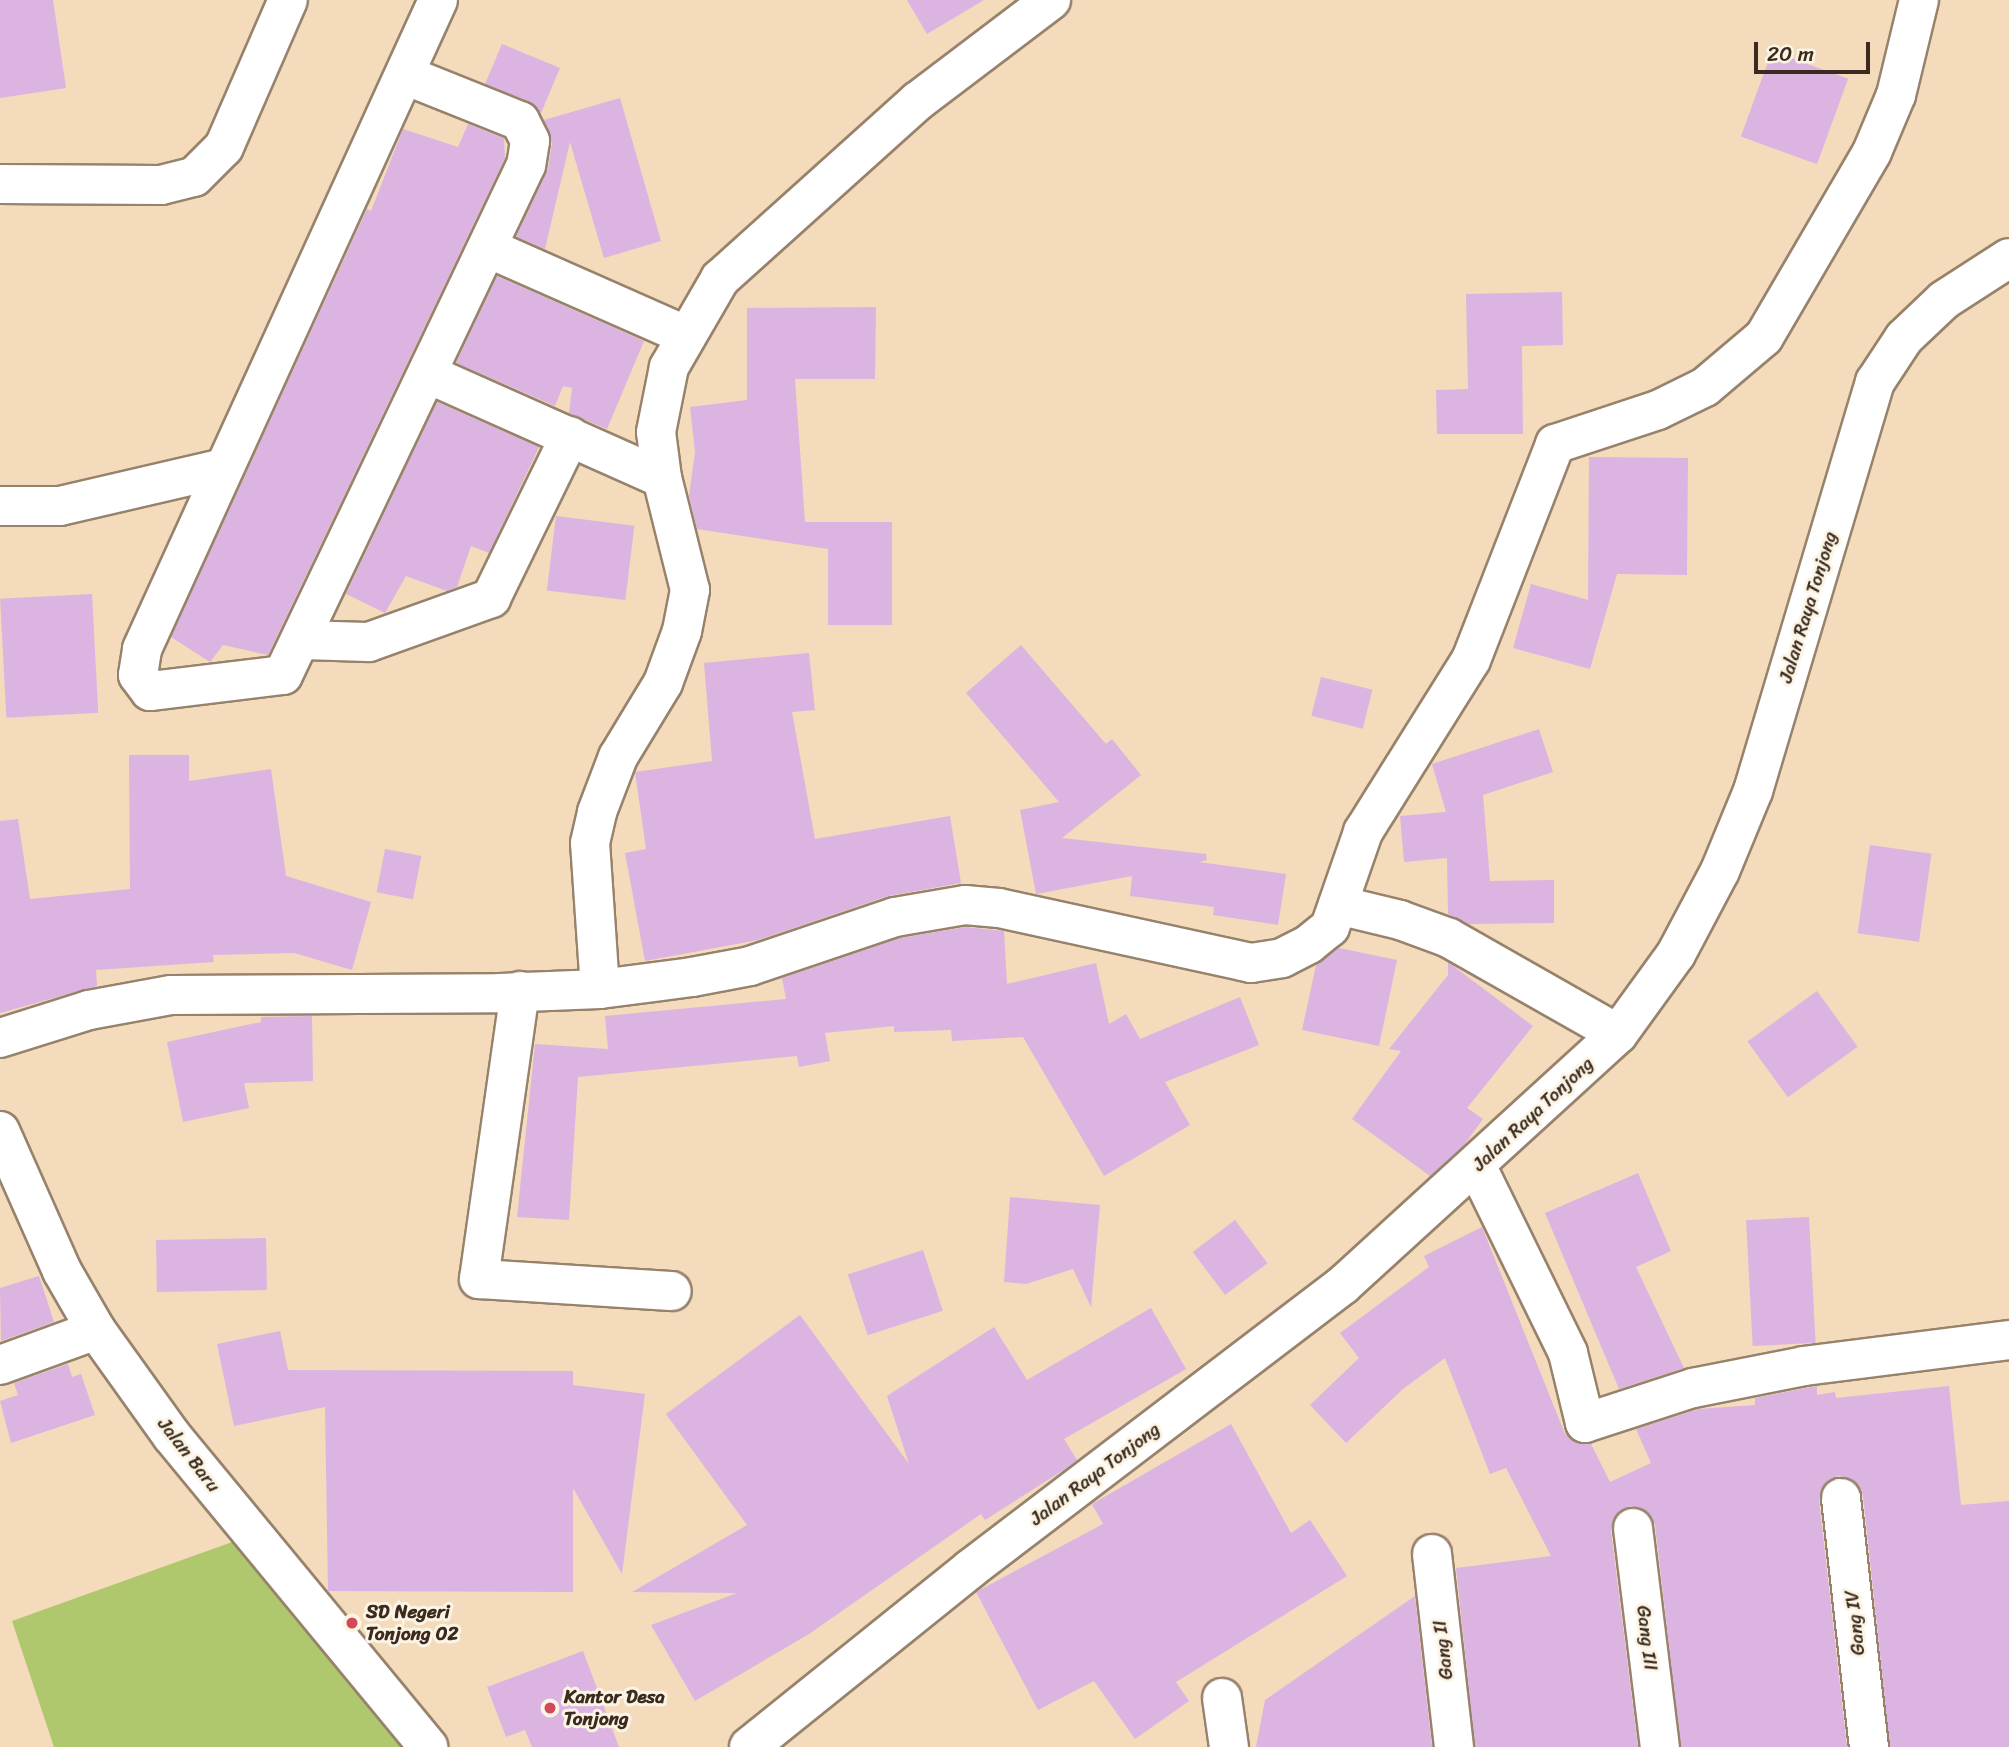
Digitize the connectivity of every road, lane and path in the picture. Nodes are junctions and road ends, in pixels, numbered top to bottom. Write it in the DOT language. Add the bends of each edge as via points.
graph roads {
  1 [pos="288,0"];
  2 [pos="438,0"];
  3 [pos="1051,0"];
  4 [pos="1919,0"];
  5 [pos="405,75"];
  6 [pos="0,184"];
  7 [pos="488,248"];
  8 [pos="2009,258"];
  9 [pos="685,335"];
  10 [pos="428,374"];
  11 [pos="570,436"];
  12 [pos="223,468"];
  13 [pos="662,478"];
  14 [pos="0,506"];
  15 [pos="303,640"];
  16 [pos="1339,905"];
  17 [pos="600,989"];
  18 [pos="520,991"];
  19 [pos="1618,1034"];
  20 [pos="0,1038"];
  21 [pos="0,1131"];
  22 [pos="1478,1167"];
  23 [pos="672,1291"];
  24 [pos="96,1330"];
  25 [pos="2009,1340"];
  26 [pos="0,1365"];
  27 [pos="1841,1498"];
  28 [pos="1633,1528"];
  29 [pos="1432,1554"];
  30 [pos="1222,1698"];
  31 [pos="428,1747"];
  32 [pos="749,1747"];
  33 [pos="1229,1747"];
  34 [pos="1454,1747"];
  35 [pos="1660,1747"];
  36 [pos="1869,1747"];
  1 -- 6 [label="street" via="224,147 194,177 161,185"];
  2 -- 5 [label="street"];
  3 -- 9 [label="street" via="918,101 720,279"];
  4 -- 16 [label="street" via="1896,95 1872,152 1764,337 1705,387 1658,410 1555,444 1471,660 1363,832"];
  5 -- 7 [label="street" via="520,121 530,141 526,165"];
  5 -- 12 [label="street"];
  7 -- 9 [label="street"];
  7 -- 10 [label="street"];
  8 -- 19 [label="street, Jalan Raya Tonjong" via="1944,300 1904,338 1875,382 1753,791 1720,871 1676,954"];
  9 -- 13 [label="street" via="661,394 656,432"];
  10 -- 11 [label="street"];
  10 -- 15 [label="street"];
  11 -- 13 [label="street"];
  11 -- 15 [label="street" via="491,598 369,642"];
  12 -- 14 [label="street" via="60,506"];
  12 -- 15 [label="street" via="142,649 138,675 150,691 257,681 283,675"];
  13 -- 17 [label="street" via="690,590 663,683 618,757 590,843"];
  16 -- 17 [label="street" via="1330,927 1309,944 1282,958 1251,963 999,908 965,905 895,917 750,966"];
  16 -- 19 [label="street" via="1449,938"];
  17 -- 18 [label="street"];
  18 -- 20 [label="street" via="171,995 114,1004"];
  18 -- 23 [label="street" via="479,1279"];
  19 -- 22 [label="street, Jalan Raya Tonjong"];
  21 -- 24 [label="street, Jalan Baru" via="62,1272"];
  22 -- 25 [label="street" via="1568,1353 1585,1423 1693,1388 1804,1366"];
  22 -- 32 [label="street, Jalan Raya Tonjong" via="1343,1285 971,1569"];
  24 -- 26 [label="street"];
  24 -- 31 [label="street, Jalan Baru" via="172,1436"];
  27 -- 36 [label="street, Gang IV"];
  28 -- 35 [label="street, Gang III"];
  29 -- 34 [label="street, Gang II"];
  30 -- 33 [label="street"];
}
